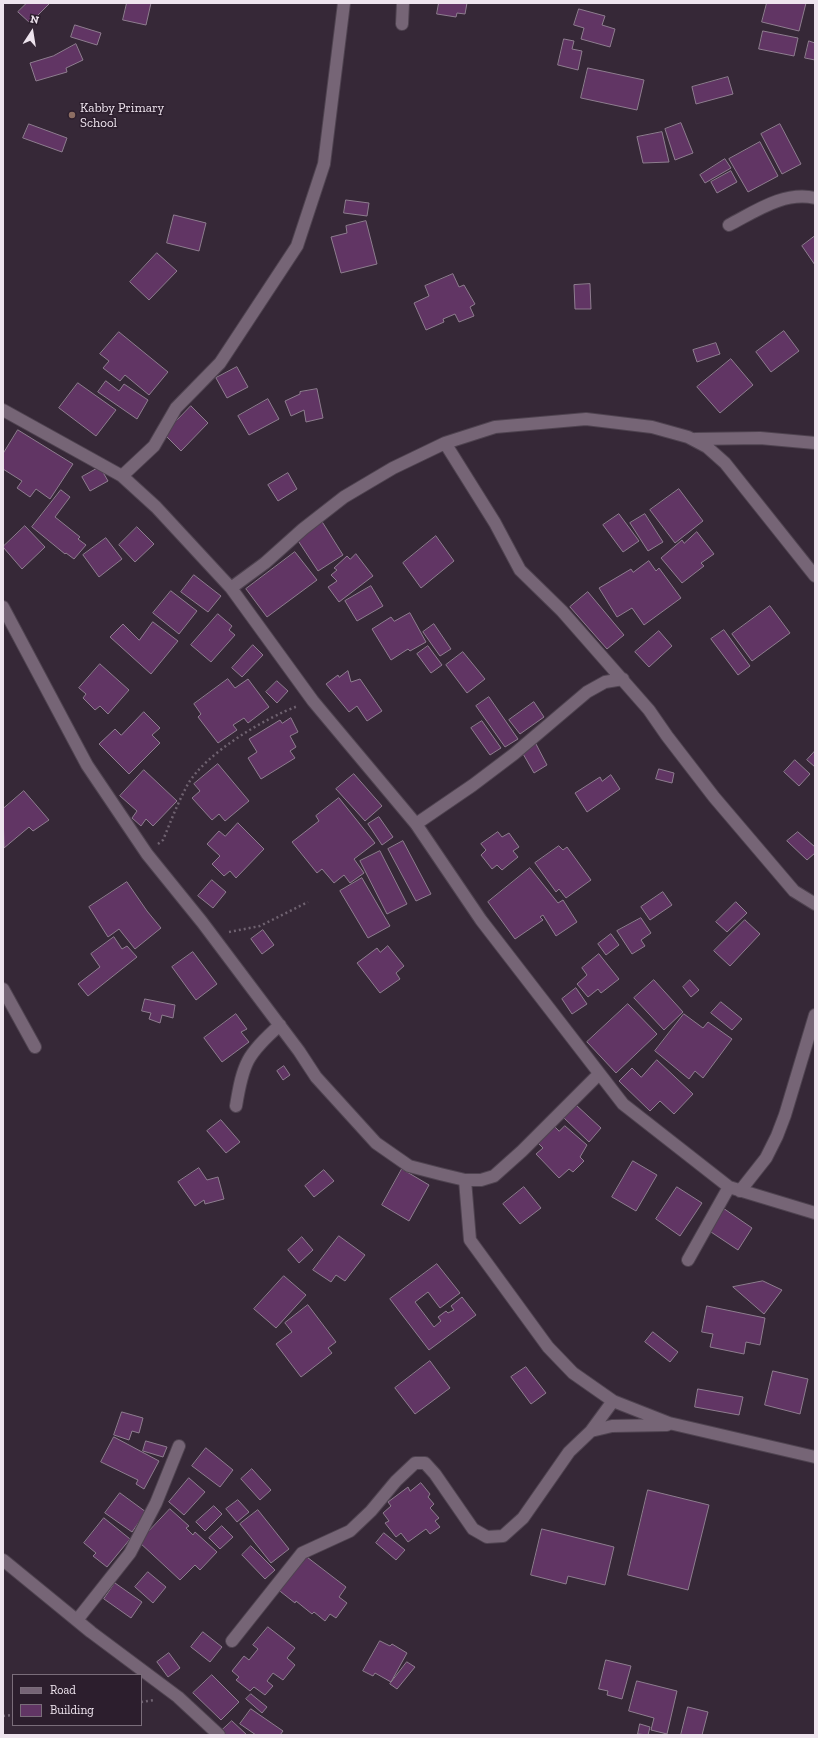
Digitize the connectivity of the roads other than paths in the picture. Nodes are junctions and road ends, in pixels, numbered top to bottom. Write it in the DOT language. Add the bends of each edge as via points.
graph roads {
  1 [pos="344,3"];
  2 [pos="403,3"];
  3 [pos="402,24"];
  4 [pos="815,198"];
  5 [pos="729,225"];
  6 [pos="3,410"];
  7 [pos="692,439"];
  8 [pos="445,443"];
  9 [pos="815,443"];
  10 [pos="122,476"];
  11 [pos="815,576"];
  12 [pos="230,588"];
  13 [pos="3,607"];
  14 [pos="622,679"];
  15 [pos="416,824"];
  16 [pos="815,904"];
  17 [pos="3,989"];
  18 [pos="815,1015"];
  19 [pos="280,1025"];
  20 [pos="35,1047"];
  21 [pos="599,1074"];
  22 [pos="236,1106"];
  23 [pos="465,1180"];
  24 [pos="734,1189"];
  25 [pos="815,1213"];
  26 [pos="688,1260"];
  27 [pos="613,1401"];
  28 [pos="675,1424"];
  29 [pos="590,1431"];
  30 [pos="180,1446"];
  31 [pos="815,1458"];
  32 [pos="3,1560"];
  33 [pos="77,1620"];
  34 [pos="232,1641"];
  35 [pos="219,1735"];
  1 -- 10 [label="street" via="324,164 297,246 220,363 176,408 154,446"];
  2 -- 3 [label="street"];
  4 -- 5 [label="street" via="783,198"];
  6 -- 10 [label="street"];
  7 -- 8 [label="street" via="652,427 586,419 495,427"];
  7 -- 9 [label="street" via="760,438"];
  7 -- 11 [label="street" via="707,447 725,463"];
  8 -- 12 [label="street" via="393,468 344,497 302,529 265,563"];
  8 -- 14 [label="street" via="495,523 520,570 562,611"];
  10 -- 12 [label="street" via="156,507"];
  12 -- 15 [label="street" via="312,701"];
  13 -- 19 [label="street" via="87,765 147,854"];
  14 -- 15 [label="street" via="605,682 587,692 514,754"];
  14 -- 16 [label="street" via="649,710 714,797 794,891"];
  15 -- 21 [label="street" via="481,920"];
  17 -- 20 [label="street"];
  18 -- 24 [label="street" via="777,1136 766,1158"];
  19 -- 22 [label="street" via="257,1046 247,1061 240,1081"];
  19 -- 23 [label="street" via="316,1077 376,1143 409,1166"];
  21 -- 23 [label="street" via="494,1176 481,1180"];
  21 -- 24 [label="street" via="623,1104"];
  23 -- 27 [label="street" via="470,1240 477,1252 548,1347 573,1373"];
  24 -- 25 [label="street"];
  24 -- 26 [label="street"];
  27 -- 28 [label="street"];
  27 -- 29 [label="street"];
  28 -- 29 [label="street" via="618,1426"];
  28 -- 31 [label="street"];
  29 -- 34 [label="street" via="569,1452 522,1518 503,1536 487,1537 473,1528 430,1468 425,1463 415,1462 350,1531 302,1553"];
  30 -- 33 [label="street" via="156,1503 130,1553"];
  32 -- 33 [label="street"];
  33 -- 35 [label="street" via="178,1696"];
}
